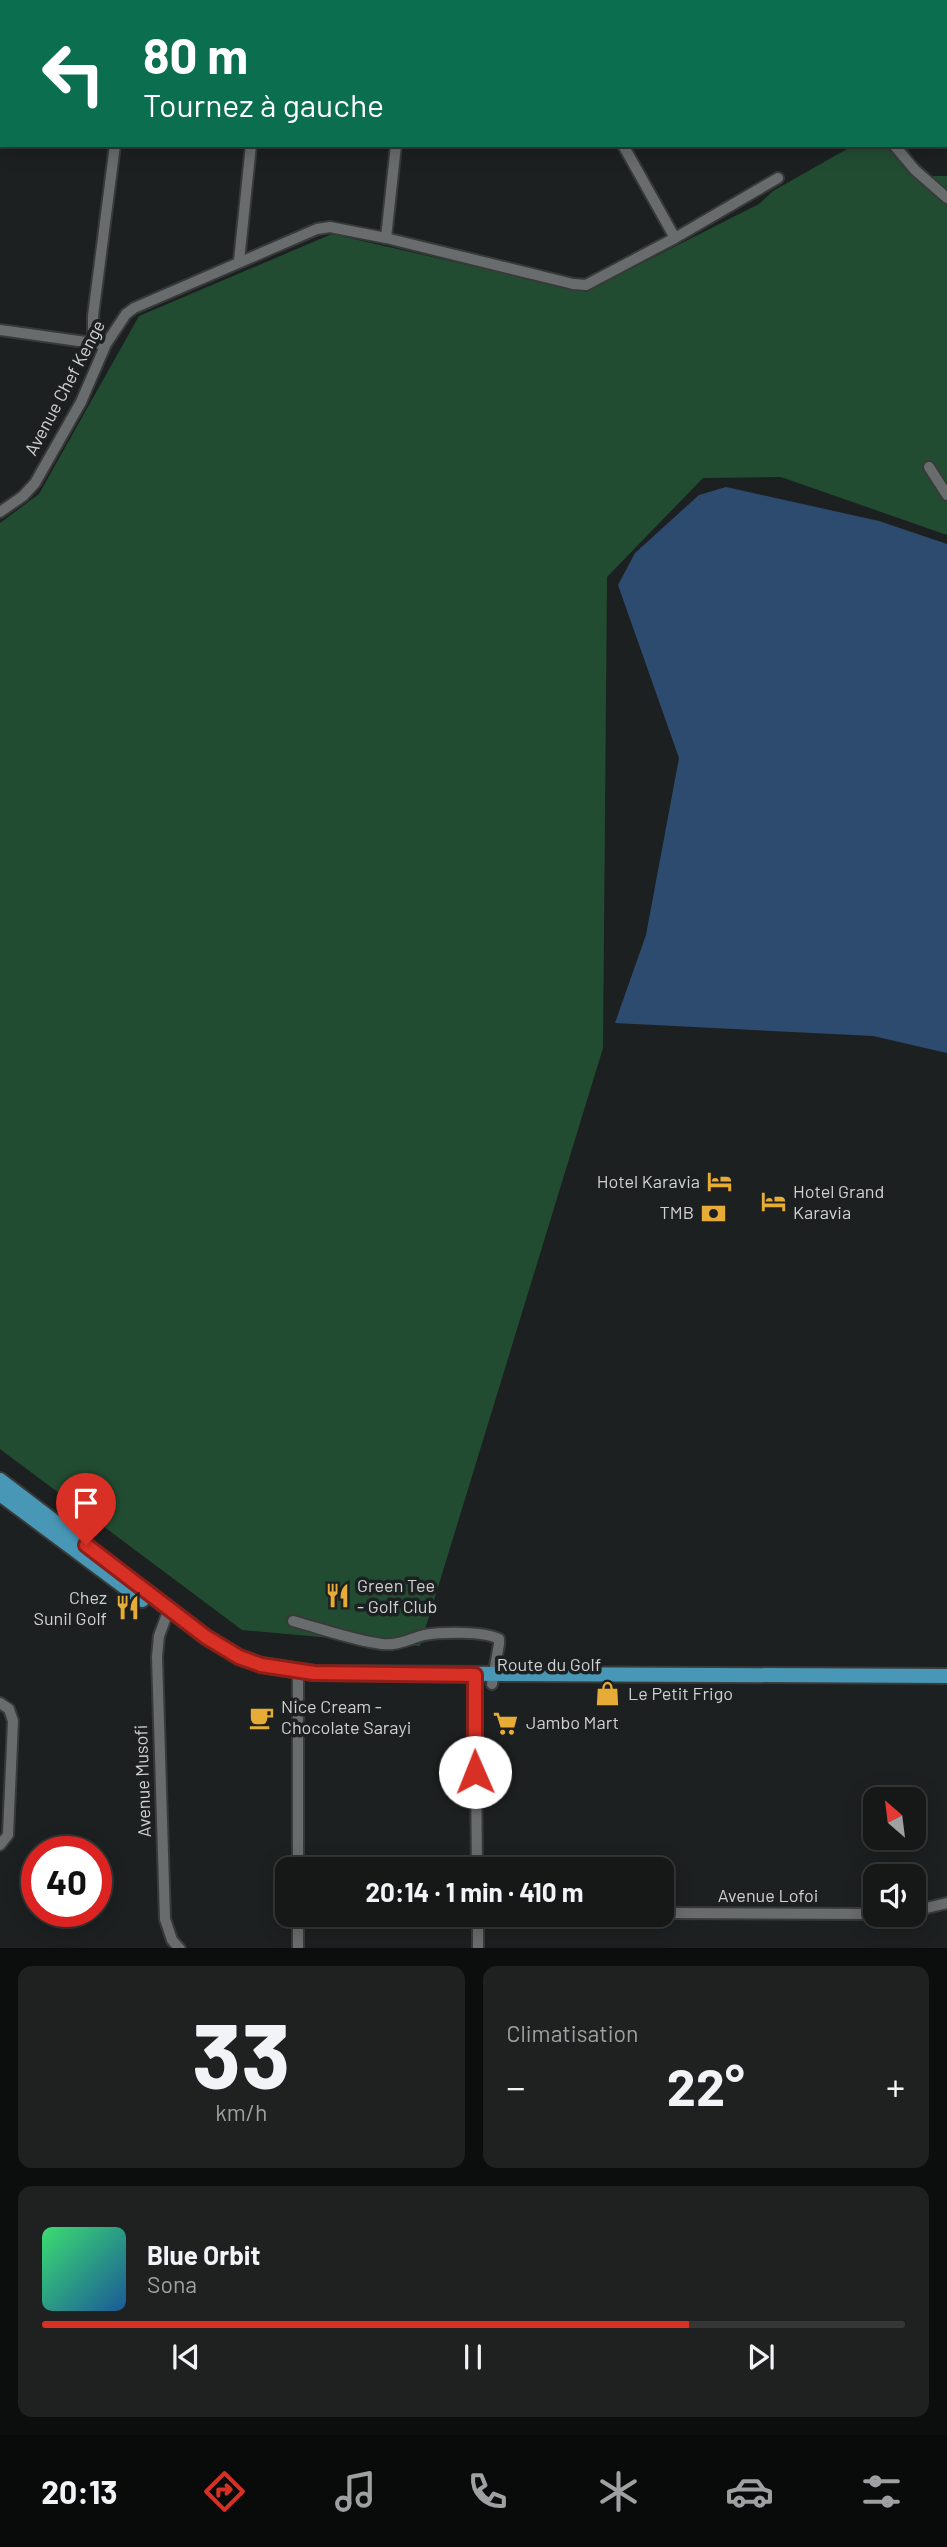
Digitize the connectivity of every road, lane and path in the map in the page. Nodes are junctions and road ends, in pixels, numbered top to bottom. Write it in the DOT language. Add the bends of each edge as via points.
graph roads {
  1 [pos="115,147"];
  2 [pos="251,147"];
  3 [pos="396,147"];
  4 [pos="624,147"];
  5 [pos="896,147"];
  6 [pos="778,178"];
  7 [pos="947,198"];
  8 [pos="386,238"];
  9 [pos="675,238"];
  10 [pos="239,261"];
  11 [pos="0,330"];
  12 [pos="93,344"];
  13 [pos="106,344"];
  14 [pos="929,467"];
  15 [pos="947,495"];
  16 [pos="0,512"];
  17 [pos="2,1488"];
  18 [pos="167,1614"];
  19 [pos="293,1621"];
  20 [pos="297,1676"];
  21 [pos="947,1676"];
  22 [pos="474,1679"];
  23 [pos="493,1680"];
  24 [pos="947,1685"];
  25 [pos="0,1703"];
  26 [pos="0,1845"];
  27 [pos="298,1857"];
  28 [pos="477,1857"];
  29 [pos="947,1903"];
  30 [pos="926,1908"];
  31 [pos="674,1913"];
  32 [pos="863,1913"];
  33 [pos="298,1927"];
  34 [pos="478,1927"];
  35 [pos="180,1948"];
  36 [pos="298,1948"];
  37 [pos="478,1948"];
  1 -- 12 [label="street"];
  2 -- 10 [label="street"];
  3 -- 8 [label="street"];
  4 -- 9 [label="street"];
  5 -- 7 [label="street"];
  6 -- 9 [label="street"];
  8 -- 9 [label="street" via="582,285"];
  8 -- 10 [label="street, Avenue Chef Kenge" via="325,226"];
  10 -- 13 [label="street, Avenue Chef Kenge" via="134,308"];
  11 -- 12 [label="street"];
  12 -- 13 [label="street"];
  13 -- 16 [label="street, Avenue Chef Kenge" via="81,402 35,483"];
  14 -- 15 [label="street"];
  17 -- 18 [label="main road, Route du Golf"];
  18 -- 20 [label="main road, Route du Golf" via="226,1661 256,1674"];
  18 -- 35 [label="street, Avenue Musofi" via="157,1657 165,1919 168,1933"];
  19 -- 23 [label="street" via="382,1644 433,1634 495,1636 499,1644"];
  20 -- 22 [label="main road, Route du Golf"];
  20 -- 27 [label="street"];
  21 -- 23 [label="main road"];
  22 -- 23 [label="main road, Route du Golf"];
  22 -- 28 [label="street"];
  23 -- 24 [label="main road, Route du Golf"];
  25 -- 26 [label="street" via="9,1709 13,1721 8,1835"];
  29 -- 30 [label="street"];
  31 -- 32 [label="street, Avenue Lofoi"];
  33 -- 36 [label="street"];
  34 -- 37 [label="street"];
}
